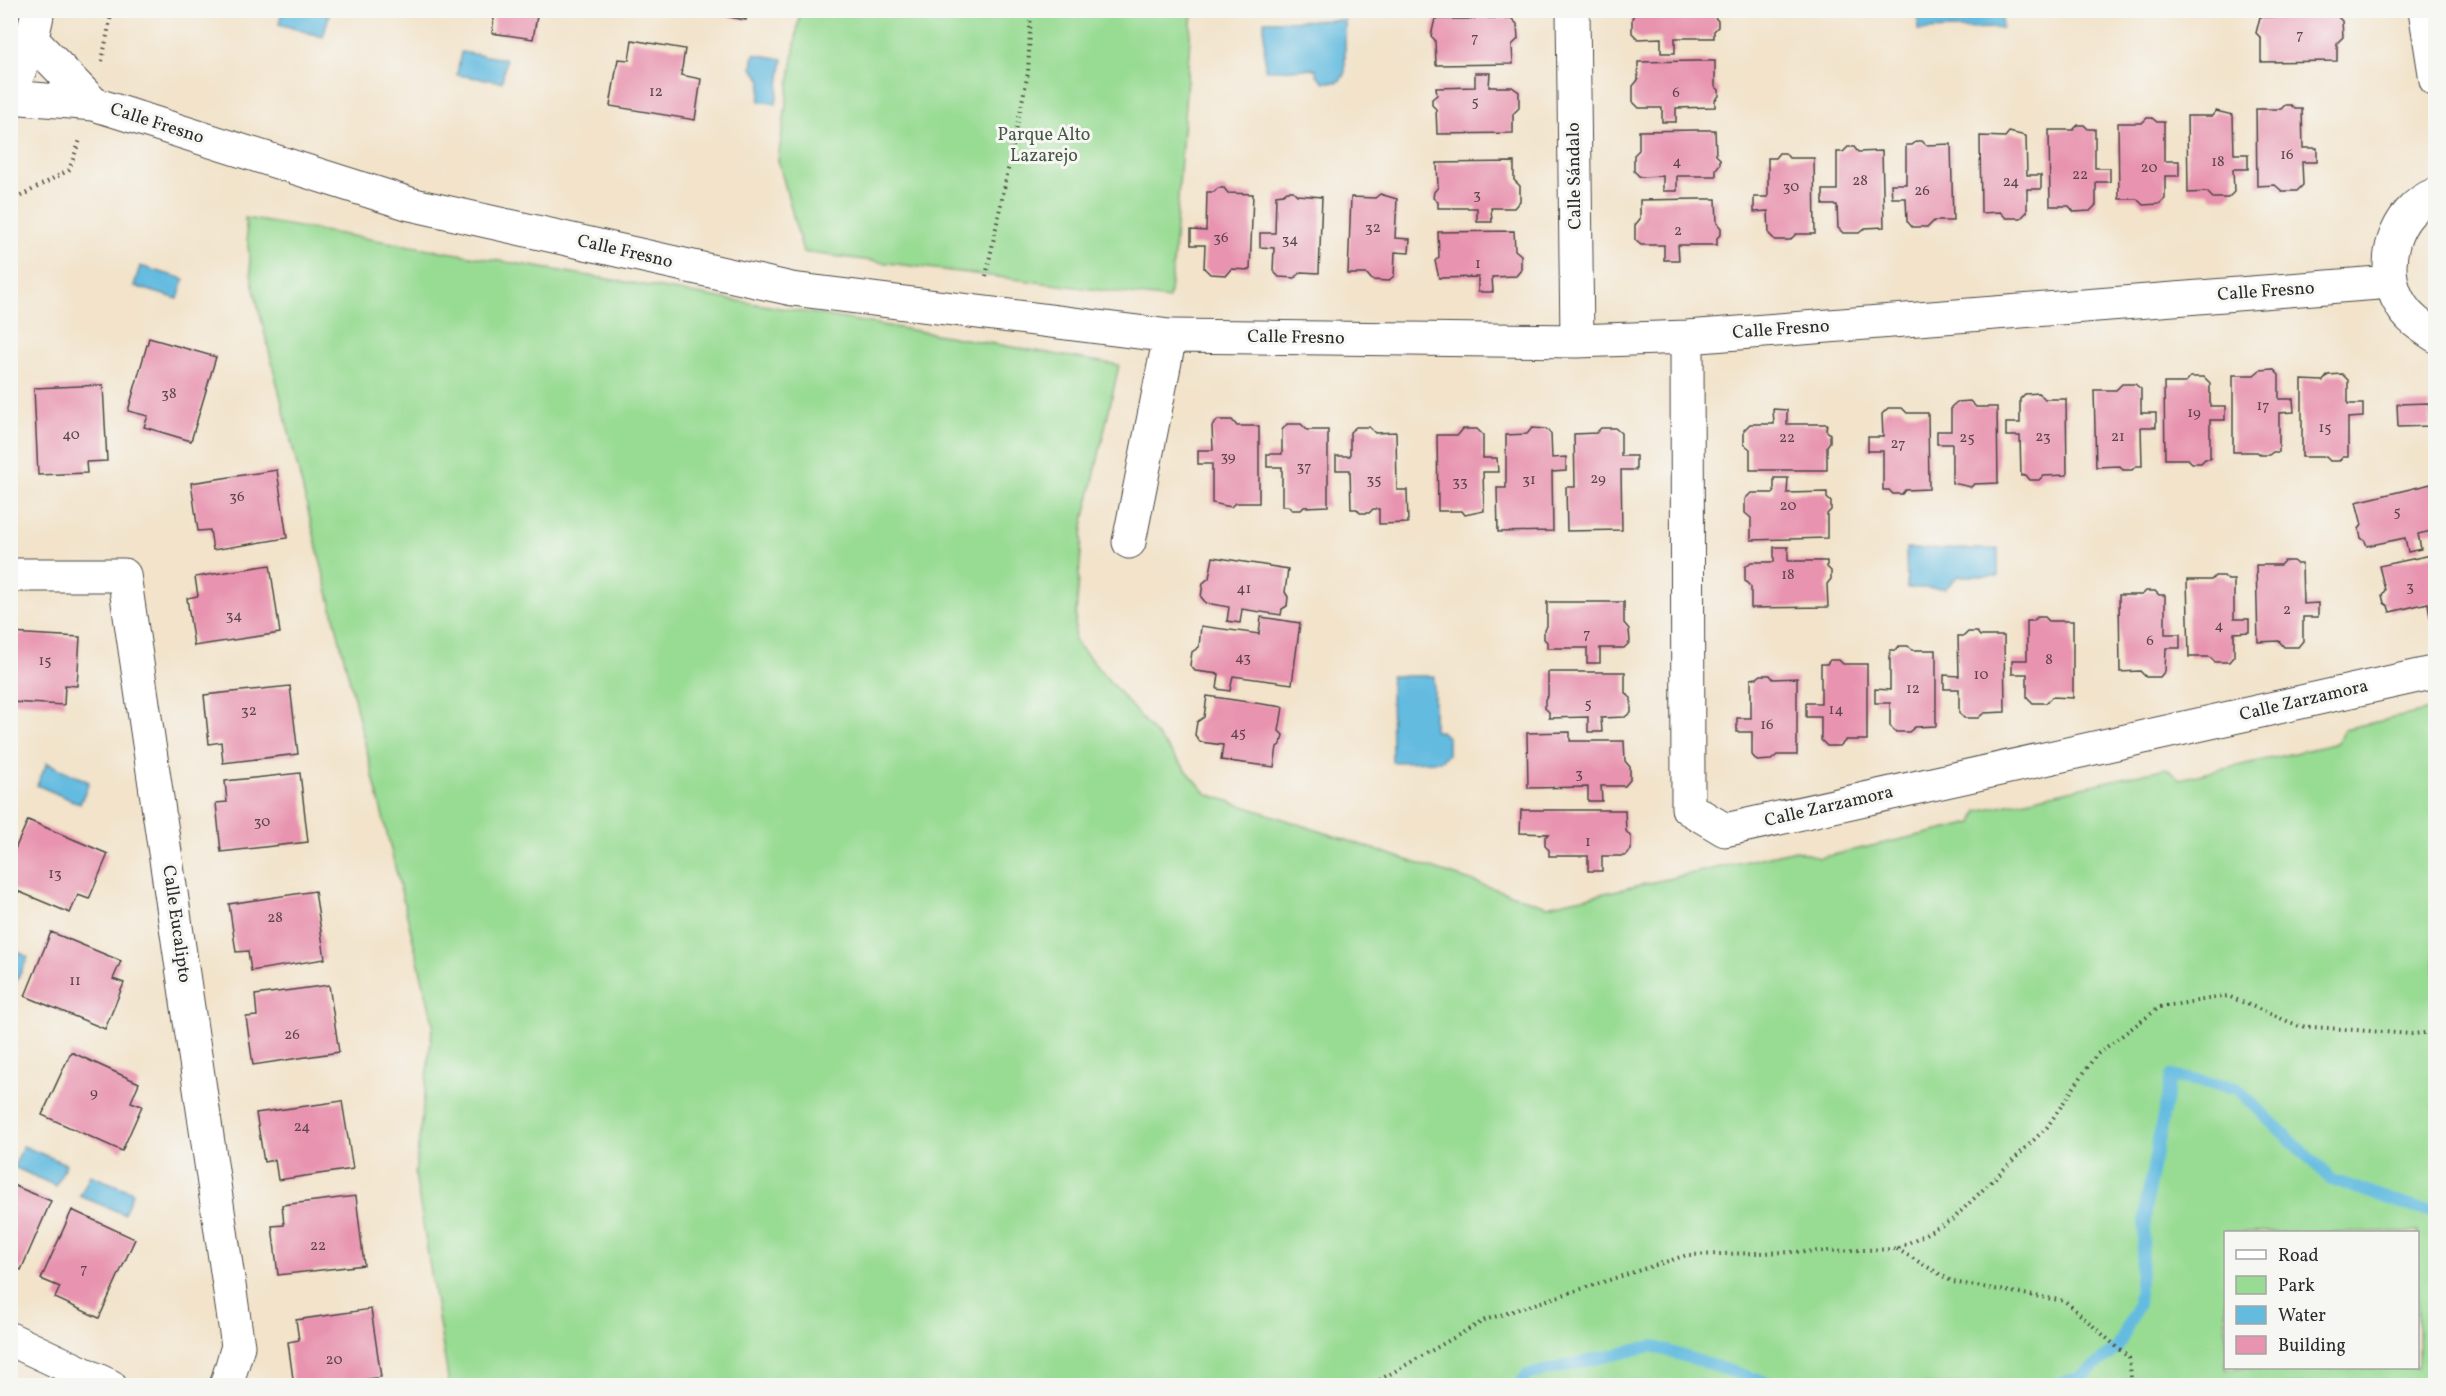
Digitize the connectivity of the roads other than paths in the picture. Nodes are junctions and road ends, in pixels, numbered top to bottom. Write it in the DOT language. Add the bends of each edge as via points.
graph roads {
  1 [pos="1573,10"];
  2 [pos="2425,10"];
  3 [pos="35,26"];
  4 [pos="2436,80"];
  5 [pos="10,88"];
  6 [pos="10,97"];
  7 [pos="94,104"];
  8 [pos="2436,194"];
  9 [pos="2391,282"];
  10 [pos="1170,336"];
  11 [pos="2436,336"];
  12 [pos="1688,337"];
  13 [pos="1577,341"];
  14 [pos="1128,542"];
  15 [pos="10,575"];
  16 [pos="2436,672"];
  17 [pos="10,1339"];
  18 [pos="110,1386"];
  19 [pos="226,1386"];
  1 -- 13 [label="street, Calle Sándalo"];
  2 -- 4 [label="street"];
  3 -- 5 [label="street" via="21,70"];
  3 -- 7 [label="street, Calle Fresno"];
  6 -- 7 [label="street, Calle Fresno"];
  7 -- 10 [label="street, Calle Fresno" via="410,204 792,289"];
  8 -- 9 [label="street" via="2409,212 2396,234 2390,257"];
  9 -- 11 [label="street" via="2400,305 2416,323"];
  9 -- 12 [label="street, Calle Fresno"];
  10 -- 13 [label="street, Calle Fresno"];
  10 -- 14 [label="street"];
  12 -- 13 [label="street, Calle Fresno"];
  12 -- 16 [label="street, Calle Zarzamora" via="1688,808 1725,830"];
  15 -- 19 [label="street, Calle Eucalipto" via="124,575 238,1346"];
  17 -- 18 [label="street"];
}
